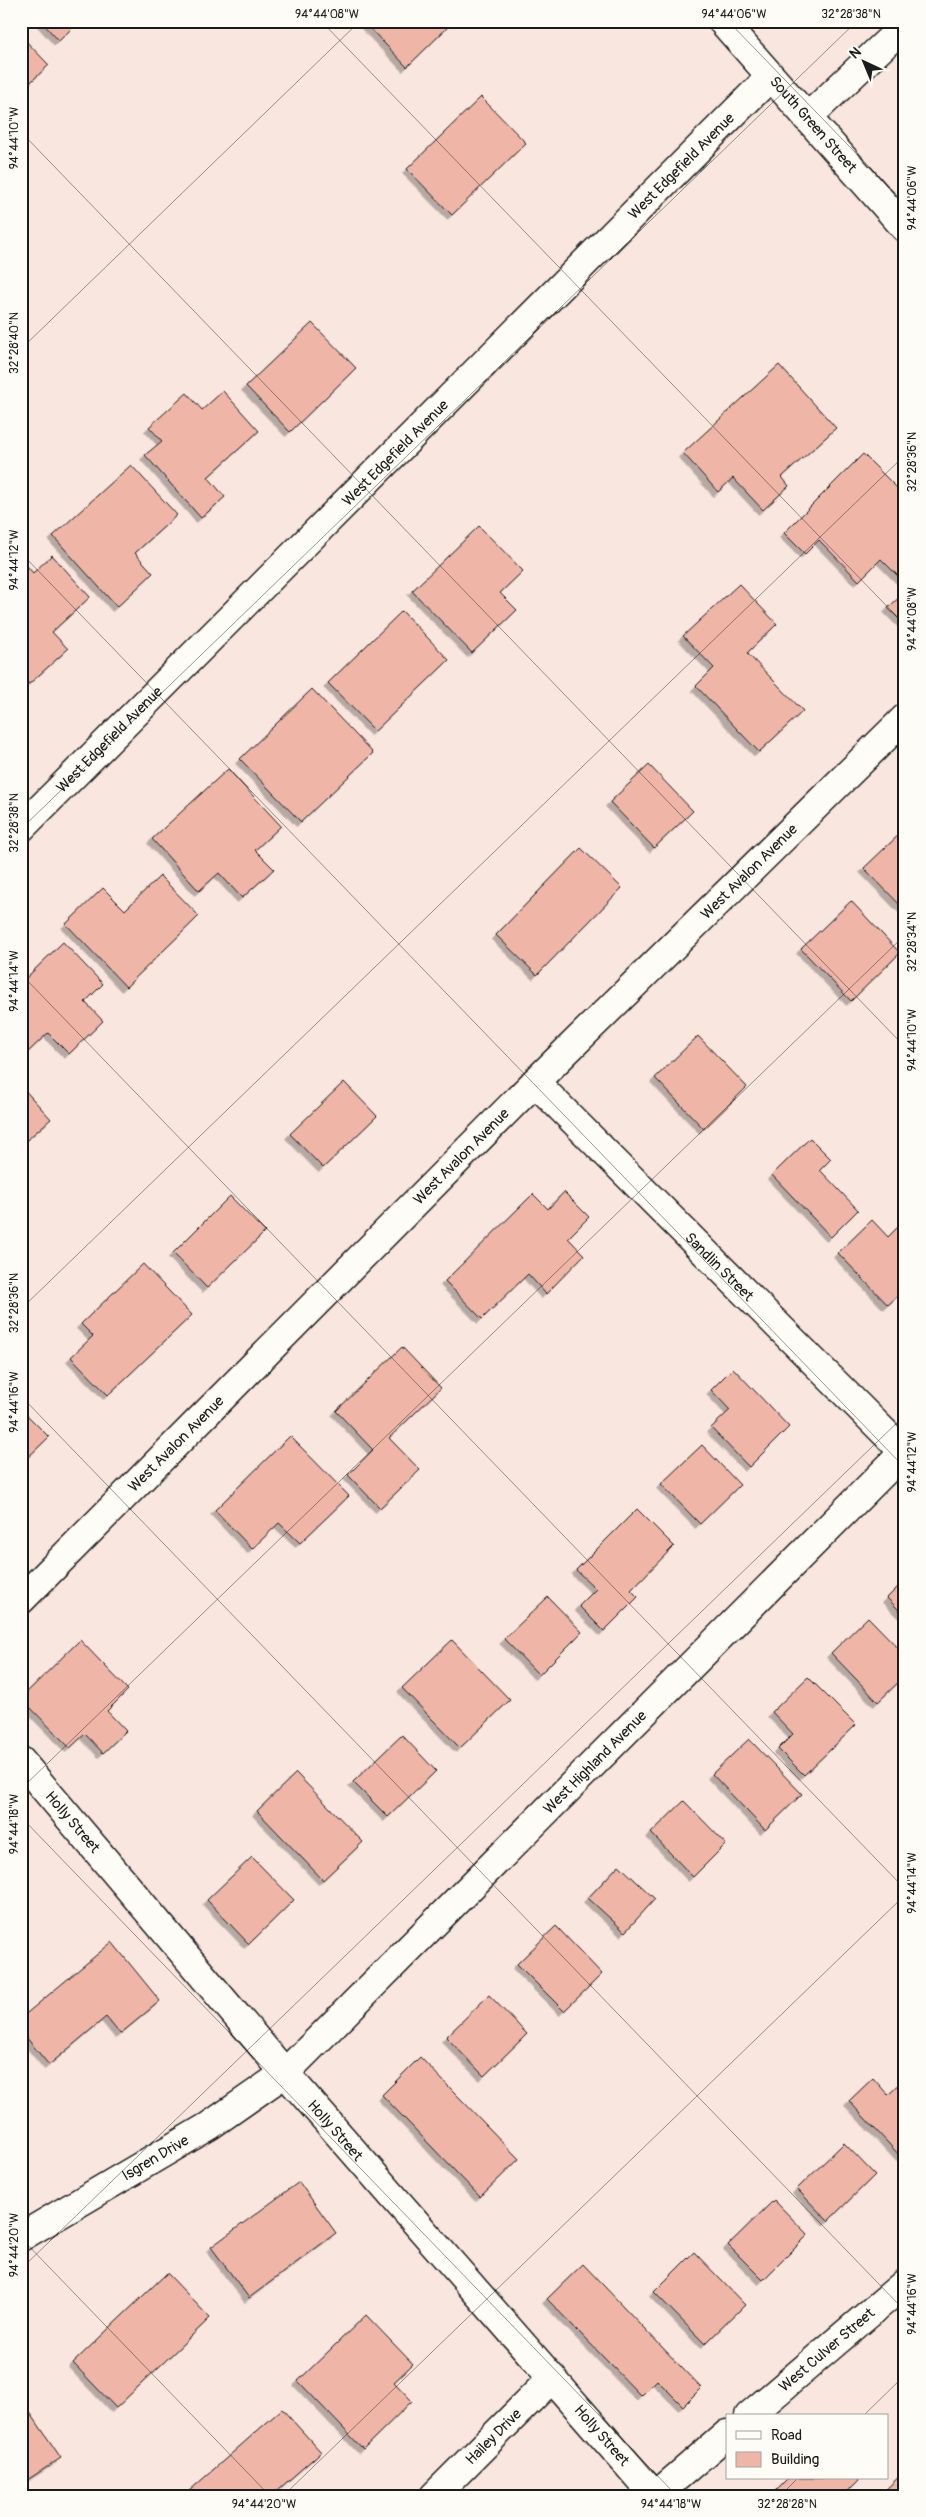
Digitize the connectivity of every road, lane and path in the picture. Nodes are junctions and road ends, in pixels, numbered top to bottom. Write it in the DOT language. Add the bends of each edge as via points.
graph roads {
  1 [pos="722,21"];
  2 [pos="905,25"];
  3 [pos="770,77"];
  4 [pos="807,118"];
  5 [pos="905,228"];
  6 [pos="905,718"];
  7 [pos="21,828"];
  8 [pos="535,1082"];
  9 [pos="904,1453"];
  10 [pos="21,1600"];
  11 [pos="21,1761"];
  12 [pos="285,2073"];
  13 [pos="21,2237"];
  14 [pos="905,2283"];
  15 [pos="552,2378"];
  16 [pos="751,2414"];
  17 [pos="726,2435"];
  18 [pos="434,2496"];
  19 [pos="655,2496"];
  1 -- 3 [label="street, South Green Street"];
  2 -- 4 [label="street"];
  3 -- 4 [label="street, South Green Street"];
  3 -- 7 [label="street, West Edgefield Avenue"];
  4 -- 5 [label="street, South Green Street"];
  6 -- 8 [label="street, West Avalon Avenue"];
  8 -- 9 [label="street, Sandlin Street"];
  8 -- 10 [label="street, West Avalon Avenue"];
  9 -- 12 [label="street, West Highland Avenue"];
  11 -- 12 [label="street, Holly Street"];
  12 -- 13 [label="street, Isgren Drive" via="209,2126"];
  12 -- 15 [label="street, Holly Street"];
  14 -- 16 [label="street, West Culver Street"];
  15 -- 18 [label="street, Hailey Drive"];
  15 -- 19 [label="street, Holly Street"];
  17 -- 19 [label="street"];
}
